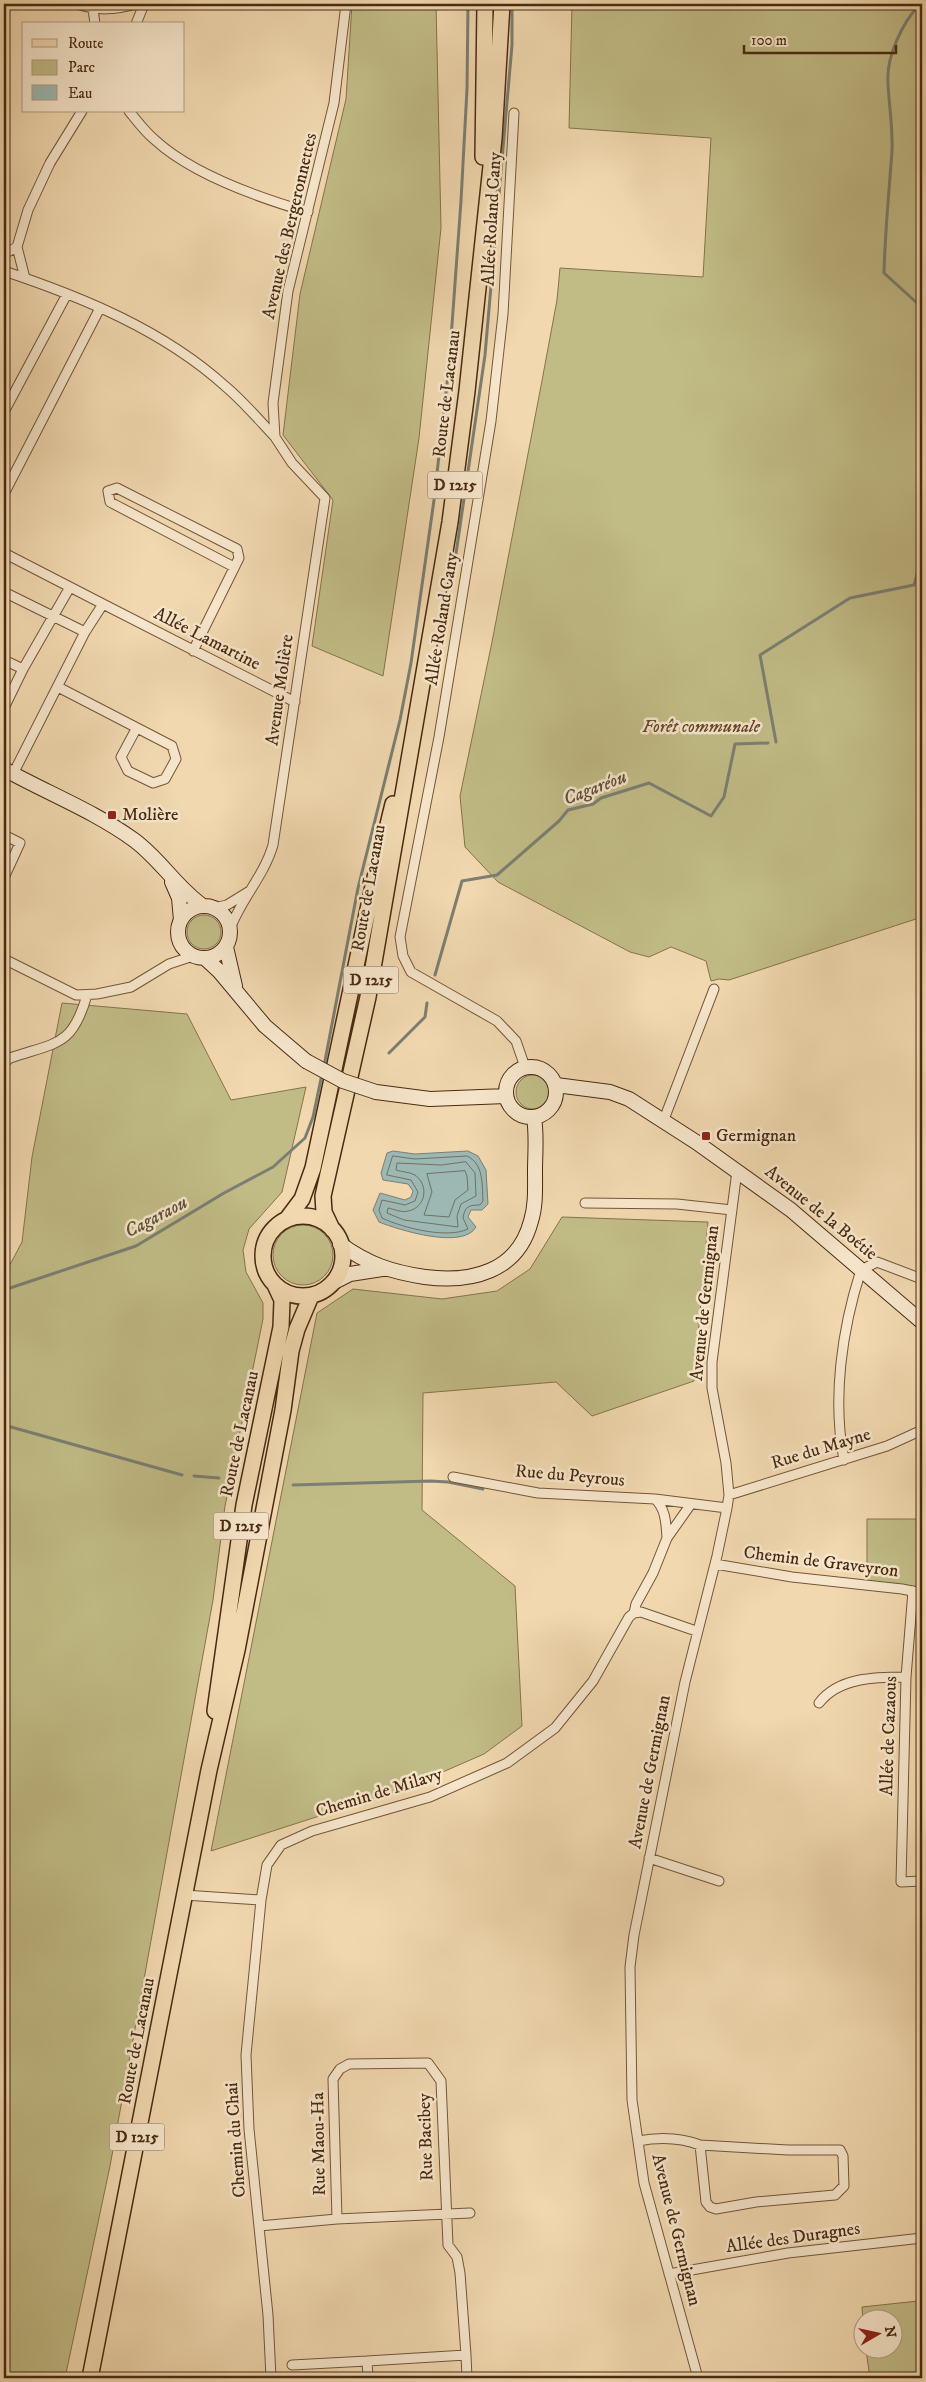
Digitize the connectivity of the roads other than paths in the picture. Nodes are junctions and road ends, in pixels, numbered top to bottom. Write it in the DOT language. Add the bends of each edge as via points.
graph roads {
  1 [pos="77,4"];
  2 [pos="136,4"];
  3 [pos="144,4"];
  4 [pos="346,4"];
  5 [pos="485,4"];
  6 [pos="502,4"];
  7 [pos="92,9"];
  8 [pos="95,22"];
  9 [pos="137,22"];
  10 [pos="81,112"];
  11 [pos="130,112"];
  12 [pos="514,113"];
  13 [pos="308,212"];
  14 [pos="482,241"];
  15 [pos="17,247"];
  16 [pos="4,254"];
  17 [pos="4,272"];
  18 [pos="25,278"];
  19 [pos="67,294"];
  20 [pos="100,308"];
  21 [pos="4,412"];
  22 [pos="275,437"];
  23 [pos="4,494"];
  24 [pos="325,498"];
  25 [pos="4,553"];
  26 [pos="234,567"];
  27 [pos="70,587"];
  28 [pos="4,592"];
  29 [pos="103,604"];
  30 [pos="52,617"];
  31 [pos="85,632"];
  32 [pos="193,651"];
  33 [pos="4,660"];
  34 [pos="23,669"];
  35 [pos="58,687"];
  36 [pos="295,702"];
  37 [pos="4,708"];
  38 [pos="414,727"];
  39 [pos="136,729"];
  40 [pos="8,772"];
  41 [pos="4,835"];
  42 [pos="165,870"];
  43 [pos="4,878"];
  44 [pos="256,884"];
  45 [pos="208,907"];
  46 [pos="181,920"];
  47 [pos="230,929"];
  48 [pos="226,947"];
  49 [pos="200,958"];
  50 [pos="4,959"];
  51 [pos="714,989"];
  52 [pos="237,991"];
  53 [pos="87,995"];
  54 [pos="4,1063"];
  55 [pos="525,1068"];
  56 [pos="556,1085"];
  57 [pos="506,1096"];
  58 [pos="534,1118"];
  59 [pos="663,1122"];
  60 [pos="736,1171"];
  61 [pos="585,1203"];
  62 [pos="732,1210"];
  63 [pos="287,1219"];
  64 [pos="332,1229"];
  65 [pos="340,1244"];
  66 [pos="382,1269"];
  67 [pos="861,1270"];
  68 [pos="922,1279"];
  69 [pos="332,1283"];
  70 [pos="275,1285"];
  71 [pos="311,1296"];
  72 [pos="922,1322"];
  73 [pos="922,1430"];
  74 [pos="844,1460"];
  75 [pos="453,1477"];
  76 [pos="728,1495"];
  77 [pos="655,1499"];
  78 [pos="691,1504"];
  79 [pos="727,1508"];
  80 [pos="667,1538"];
  81 [pos="715,1564"];
  82 [pos="918,1592"];
  83 [pos="634,1613"];
  84 [pos="696,1631"];
  85 [pos="906,1677"];
  86 [pos="819,1703"];
  87 [pos="209,1770"];
  88 [pos="649,1858"];
  89 [pos="719,1881"];
  90 [pos="922,1881"];
  91 [pos="184,1895"];
  92 [pos="261,1900"];
  93 [pos="428,2063"];
  94 [pos="638,2141"];
  95 [pos="700,2145"];
  96 [pos="470,2213"];
  97 [pos="445,2215"];
  98 [pos="337,2219"];
  99 [pos="259,2226"];
  100 [pos="922,2238"];
  101 [pos="669,2274"];
  102 [pos="466,2355"];
  103 [pos="367,2361"];
  104 [pos="292,2365"];
  105 [pos="90,2378"];
  106 [pos="271,2378"];
  107 [pos="368,2378"];
  108 [pos="467,2378"];
  109 [pos="698,2378"];
  1 -- 7 [label="street"];
  2 -- 7 [label="street" via="117,9"];
  3 -- 9 [label="street"];
  4 -- 13 [label="street, Avenue des Bergeronnettes" via="334,103"];
  5 -- 14 [label="main road, Route de Lacanau / D 1215"];
  6 -- 14 [label="main road, Route de Lacanau / D 1215" via="494,138"];
  7 -- 8 [label="street"];
  10 -- 15 [label="street" via="50,163 28,210"];
  11 -- 13 [label="street" via="155,141 192,166 262,198"];
  12 -- 55 [label="street, Allée Roland Cany" via="503,306 491,421 439,737 400,937 403,956 411,972 497,1021 516,1041"];
  13 -- 22 [label="street, Avenue des Bergeronnettes" via="288,291 273,403"];
  14 -- 38 [label="main road, Route de Lacanau / D 1215" via="450,522"];
  15 -- 16 [label="street"];
  15 -- 18 [label="street"];
  17 -- 18 [label="street"];
  18 -- 19 [label="street"];
  19 -- 20 [label="street"];
  19 -- 21 [label="street"];
  20 -- 22 [label="street" via="175,348 225,386"];
  20 -- 23 [label="street"];
  22 -- 24 [label="street, Avenue des Bergeronnettes" via="292,463"];
  24 -- 36 [label="street, Avenue Molière"];
  25 -- 27 [label="street, Allée Lamartine"];
  26 -- 26 [label="street" via="239,558 237,550 117,488 108,491 110,502"];
  26 -- 32 [label="street"];
  27 -- 29 [label="street, Allée Lamartine"];
  27 -- 30 [label="street"];
  28 -- 30 [label="street"];
  29 -- 31 [label="street"];
  29 -- 32 [label="street, Allée Lamartine"];
  30 -- 31 [label="street"];
  30 -- 34 [label="street"];
  31 -- 35 [label="street"];
  32 -- 36 [label="street, Allée Lamartine"];
  33 -- 34 [label="street"];
  34 -- 37 [label="street"];
  35 -- 39 [label="street"];
  35 -- 40 [label="street"];
  36 -- 44 [label="street, Avenue Molière" via="273,845"];
  38 -- 63 [label="main road, Route de Lacanau / D 1215" via="373,886 313,1168 302,1199"];
  38 -- 64 [label="main road, Route de Lacanau / D 1215" via="368,997 323,1196 324,1212"];
  39 -- 39 [label="street" via="172,746 176,759 165,780 153,782 128,771 121,757"];
  40 -- 42 [label="main road" via="101,819 135,841"];
  41 -- 43 [label="street" via="20,843"];
  42 -- 45 [label="main road"];
  42 -- 46 [label="main road" via="179,898"];
  44 -- 45 [label="street, Avenue Molière" via="233,902"];
  44 -- 47 [label="street, Avenue Molière" via="236,913"];
  45 -- 46 [label="main road" via="187,912"];
  45 -- 47 [label="main road" via="225,916"];
  46 -- 49 [label="main road" via="179,940 187,952"];
  47 -- 48 [label="main road"];
  48 -- 49 [label="main road" via="221,953"];
  48 -- 52 [label="main road"];
  49 -- 52 [label="main road"];
  49 -- 53 [label="street" via="169,964 131,987"];
  50 -- 53 [label="street" via="76,995"];
  51 -- 59 [label="street"];
  52 -- 57 [label="main road, bridge" via="266,1026 306,1061 343,1081 376,1092 430,1099"];
  53 -- 54 [label="street" via="80,1020 64,1040 10,1058"];
  55 -- 56 [label="main road" via="540,1068"];
  55 -- 57 [label="main road" via="512,1075"];
  56 -- 58 [label="main road" via="552,1106"];
  56 -- 59 [label="main road, Avenue de la Boétie" via="610,1092 628,1099"];
  57 -- 58 [label="main road" via="508,1104 518,1115"];
  58 -- 66 [label="main road" via="535,1204 523,1240 505,1263 479,1276 458,1280"];
  59 -- 60 [label="main road, Avenue de la Boétie"];
  60 -- 62 [label="street, Avenue de Germignan"];
  60 -- 67 [label="main road, Avenue de la Boétie" via="791,1210"];
  61 -- 62 [label="street" via="677,1204"];
  62 -- 76 [label="street, Avenue de Germignan" via="712,1362 712,1388 726,1463"];
  63 -- 64 [label="main road" via="313,1217"];
  63 -- 70 [label="main road" via="276,1226 263,1249 267,1275"];
  64 -- 65 [label="main road"];
  65 -- 66 [label="main road"];
  65 -- 69 [label="main road" via="342,1261"];
  66 -- 69 [label="main road" via="350,1274"];
  67 -- 68 [label="street" via="877,1262"];
  67 -- 72 [label="main road, Avenue de la Boétie"];
  67 -- 74 [label="street" via="844,1337 839,1396"];
  69 -- 71 [label="main road"];
  70 -- 71 [label="main road" via="292,1294"];
  70 -- 87 [label="main road, Route de Lacanau / D 1215" via="282,1300 281,1327 244,1505"];
  71 -- 87 [label="main road, Route de Lacanau / D 1215" via="296,1329 291,1351 283,1410 237,1650"];
  73 -- 74 [label="street, Rue du Mayne"];
  74 -- 76 [label="street, Rue du Mayne"];
  75 -- 77 [label="street, Rue du Peyrous" via="538,1493"];
  76 -- 79 [label="street, Avenue de Germignan"];
  77 -- 78 [label="street, Rue du Peyrous"];
  77 -- 80 [label="street" via="661,1505 666,1520"];
  78 -- 79 [label="street, Rue du Peyrous"];
  78 -- 80 [label="street, Chemin de Milavy"];
  79 -- 81 [label="street, Avenue de Germignan"];
  80 -- 83 [label="street, Chemin de Milavy"];
  81 -- 82 [label="street, Chemin de Graveyron"];
  81 -- 84 [label="street, Avenue de Germignan"];
  82 -- 85 [label="street, Allée de Cazaous"];
  83 -- 84 [label="street" via="641,1612"];
  83 -- 92 [label="street, Chemin de Milavy" via="593,1681 555,1728 507,1763 430,1798 312,1831 281,1845 267,1865"];
  84 -- 88 [label="street, Avenue de Germignan"];
  85 -- 86 [label="street" via="869,1677 827,1692"];
  85 -- 90 [label="street, Allée de Cazaous" via="901,1882"];
  87 -- 91 [label="main road, Route de Lacanau / D 1215"];
  88 -- 89 [label="street"];
  88 -- 94 [label="street, Avenue de Germignan" via="630,1967 632,2100"];
  91 -- 92 [label="street"];
  91 -- 105 [label="main road, Route de Lacanau / D 1215"];
  92 -- 99 [label="street, Chemin du Chai" via="246,2055 249,2129"];
  93 -- 97 [label="street, Rue Bacibey" via="441,2081"];
  93 -- 98 [label="street, Rue Maou-Ha" via="350,2064 340,2069 333,2079"];
  94 -- 95 [label="street" via="685,2139"];
  94 -- 101 [label="street, Avenue de Germignan" via="644,2183"];
  95 -- 95 [label="street" via="706,2202 716,2209 835,2195 844,2186 840,2150"];
  96 -- 97 [label="street"];
  97 -- 98 [label="street"];
  97 -- 102 [label="street, Rue Bacibey" via="448,2245 457,2257 460,2273"];
  98 -- 99 [label="street"];
  99 -- 106 [label="street, Chemin du Chai"];
  100 -- 101 [label="street, Allée des Duragnes" via="788,2253"];
  101 -- 109 [label="street, Avenue de Germignan"];
  102 -- 103 [label="street"];
  102 -- 108 [label="street, Rue Bacibey"];
  103 -- 104 [label="street"];
  103 -- 107 [label="street"];
}
